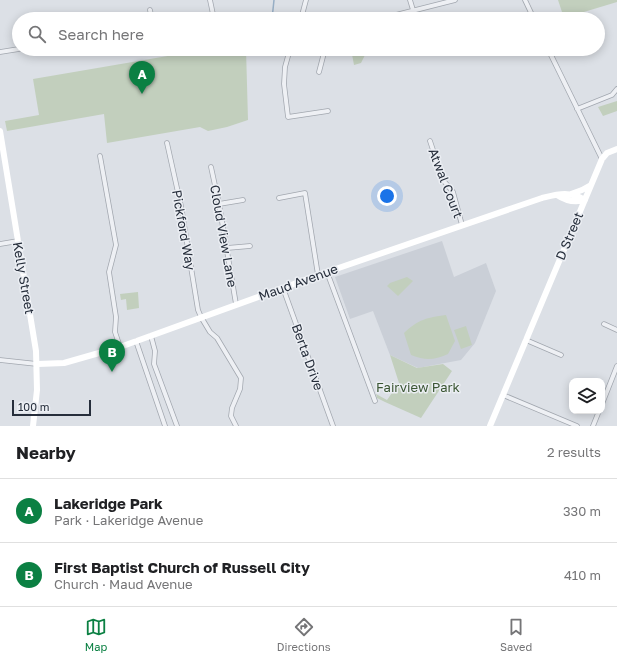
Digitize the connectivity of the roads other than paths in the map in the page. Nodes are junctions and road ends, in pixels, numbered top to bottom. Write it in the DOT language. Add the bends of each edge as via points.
graph roads {
  1 [pos="210,0"];
  2 [pos="306,0"];
  3 [pos="410,0"];
  4 [pos="455,0"];
  5 [pos="525,0"];
  6 [pos="413,10"];
  7 [pos="213,12"];
  8 [pos="303,12"];
  9 [pos="406,12"];
  10 [pos="531,12"];
  11 [pos="12,50"];
  12 [pos="0,52"];
  13 [pos="288,56"];
  14 [pos="323,56"];
  15 [pos="551,56"];
  16 [pos="319,72"];
  17 [pos="617,89"];
  18 [pos="577,109"];
  19 [pos="328,111"];
  20 [pos="0,131"];
  21 [pos="430,141"];
  22 [pos="166,143"];
  23 [pos="617,150"];
  24 [pos="100,156"];
  25 [pos="602,159"];
  26 [pos="211,167"];
  27 [pos="591,185"];
  28 [pos="571,194"];
  29 [pos="557,195"];
  30 [pos="279,198"];
  31 [pos="244,200"];
  32 [pos="584,200"];
  33 [pos="219,204"];
  34 [pos="462,225"];
  35 [pos="18,241"];
  36 [pos="0,244"];
  37 [pos="250,246"];
  38 [pos="227,248"];
  39 [pos="327,272"];
  40 [pos="318,275"];
  41 [pos="283,288"];
  42 [pos="236,304"];
  43 [pos="201,317"];
  44 [pos="604,324"];
  45 [pos="617,330"];
  46 [pos="151,336"];
  47 [pos="526,340"];
  48 [pos="136,341"];
  49 [pos="120,347"];
  50 [pos="561,355"];
  51 [pos="0,360"];
  52 [pos="38,364"];
  53 [pos="617,366"];
  54 [pos="503,395"];
  55 [pos="605,396"];
  56 [pos="375,401"];
  57 [pos="598,414"];
  58 [pos="33,426"];
  59 [pos="165,426"];
  60 [pos="177,426"];
  61 [pos="236,426"];
  62 [pos="333,426"];
  63 [pos="490,426"];
  64 [pos="576,426"];
  65 [pos="593,426"];
  1 -- 7 [label="street"];
  2 -- 8 [label="street"];
  3 -- 6 [label="street"];
  4 -- 6 [label="street"];
  5 -- 10 [label="street"];
  6 -- 9 [label="street"];
  11 -- 12 [label="street"];
  13 -- 19 [label="street" via="284,84 288,116"];
  14 -- 16 [label="street"];
  15 -- 18 [label="street"];
  17 -- 18 [label="street" via="612,95"];
  18 -- 25 [label="street"];
  20 -- 35 [label="street, Kelly Street"];
  21 -- 34 [label="street, Atwal Court" via="443,180 453,192"];
  22 -- 43 [label="street, Pickford Way" via="181,206"];
  23 -- 25 [label="street" via="607,153"];
  24 -- 49 [label="street" via="116,245 109,272 116,317 115,332"];
  25 -- 27 [label="street, D Street"];
  26 -- 33 [label="street, Cloud View Lane"];
  27 -- 28 [label="street"];
  27 -- 32 [label="street, D Street"];
  28 -- 29 [label="street, Maud Avenue"];
  28 -- 32 [label="street, Maud Avenue"];
  29 -- 32 [label="street" via="577,203"];
  29 -- 34 [label="street, Maud Avenue"];
  30 -- 40 [label="street" via="305,193"];
  31 -- 33 [label="street"];
  32 -- 47 [label="street, D Street"];
  33 -- 38 [label="street, Cloud View Lane"];
  34 -- 39 [label="street, Maud Avenue"];
  35 -- 36 [label="street"];
  35 -- 52 [label="street, Kelly Street"];
  37 -- 38 [label="street"];
  38 -- 42 [label="street, Cloud View Lane"];
  39 -- 40 [label="street, Maud Avenue"];
  39 -- 56 [label="street"];
  40 -- 41 [label="street, Maud Avenue"];
  41 -- 42 [label="street, Maud Avenue"];
  41 -- 62 [label="street, Berta Drive"];
  42 -- 43 [label="street, Maud Avenue"];
  43 -- 46 [label="street, Maud Avenue"];
  43 -- 61 [label="street, Pickford Way" via="241,378 240,389 232,408"];
  44 -- 45 [label="street"];
  46 -- 48 [label="street, Maud Avenue"];
  46 -- 60 [label="street" via="155,352 154,364"];
  47 -- 50 [label="street"];
  47 -- 54 [label="street, D Street"];
  48 -- 49 [label="street, Maud Avenue"];
  48 -- 59 [label="street"];
  49 -- 52 [label="street, Maud Avenue" via="64,363"];
  51 -- 52 [label="street"];
  52 -- 58 [label="street, Kelly Street"];
  53 -- 55 [label="street"];
  54 -- 63 [label="street, D Street"];
  54 -- 64 [label="street"];
  57 -- 65 [label="street"];
}
